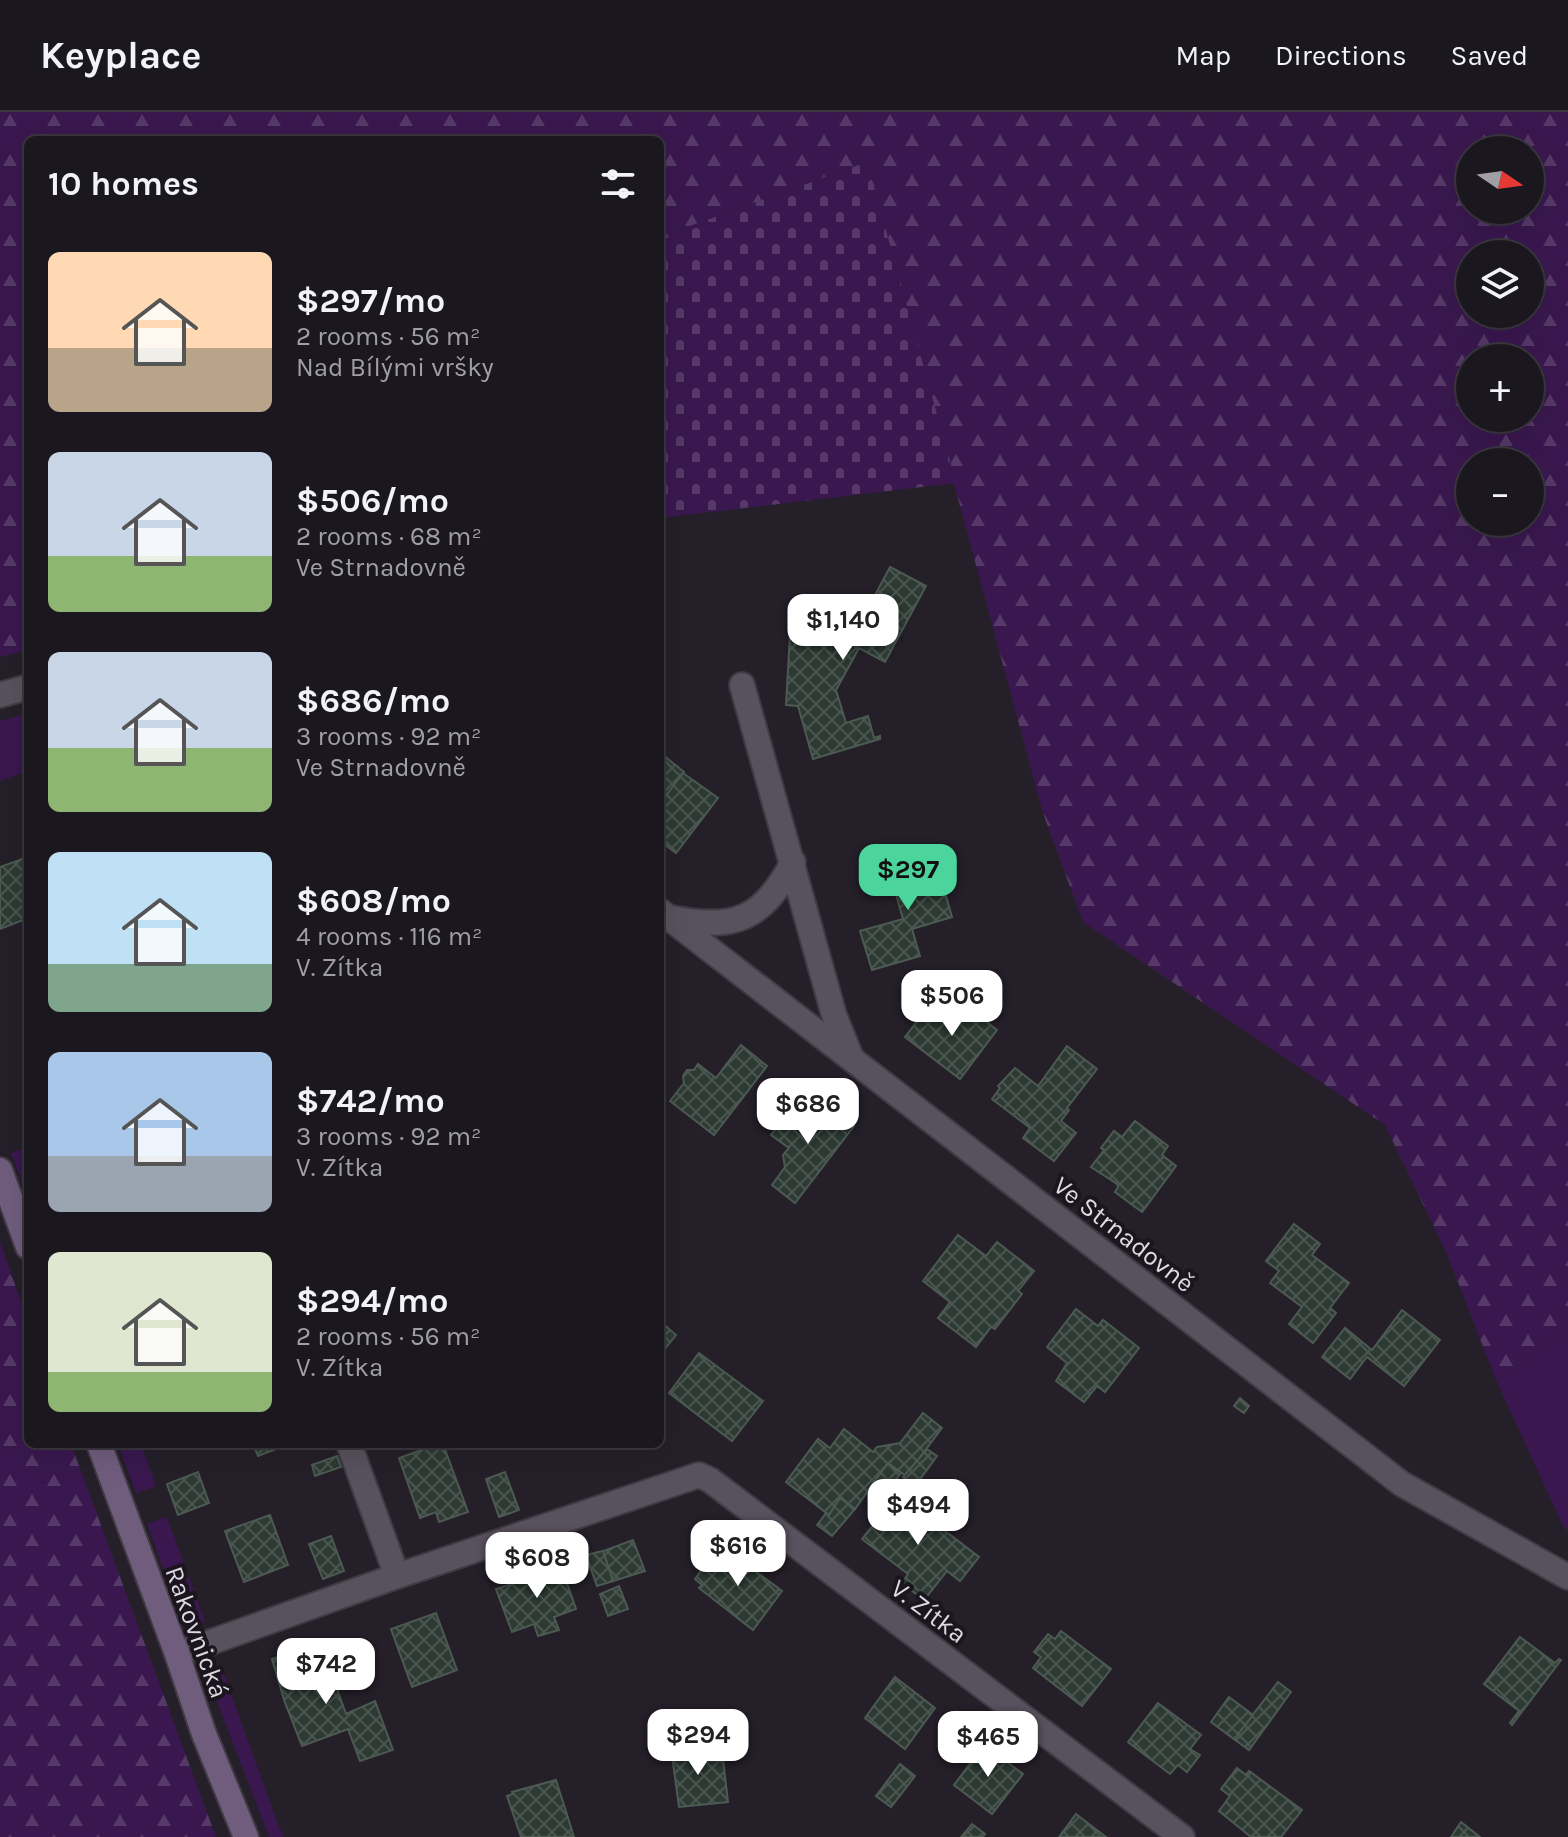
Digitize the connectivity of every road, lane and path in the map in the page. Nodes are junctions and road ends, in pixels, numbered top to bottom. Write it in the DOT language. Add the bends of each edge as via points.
graph roads {
  1 [pos="742,685"];
  2 [pos="24,688"];
  3 [pos="0,695"];
  4 [pos="793,862"];
  5 [pos="664,914"];
  6 [pos="851,1057"];
  7 [pos="0,1170"];
  8 [pos="24,1236"];
  9 [pos="100,1448"];
  10 [pos="350,1448"];
  11 [pos="397,1576"];
  12 [pos="1568,1577"];
  13 [pos="177,1654"];
  14 [pos="246,1837"];
  15 [pos="1182,1837"];
  1 -- 4 [label="street"];
  2 -- 3 [label="street"];
  4 -- 5 [label="street" via="765,904 746,917 698,923"];
  4 -- 6 [label="street" via="834,1015"];
  5 -- 6 [label="street, Ve Strnadovně"];
  6 -- 12 [label="street, Ve Strnadovně" via="1402,1484"];
  7 -- 8 [label="main road"];
  9 -- 13 [label="main road, Rakovnická"];
  10 -- 11 [label="street"];
  11 -- 13 [label="street, V. Zítka"];
  11 -- 15 [label="street, V. Zítka" via="699,1475"];
  13 -- 14 [label="main road, Rakovnická"];
}
